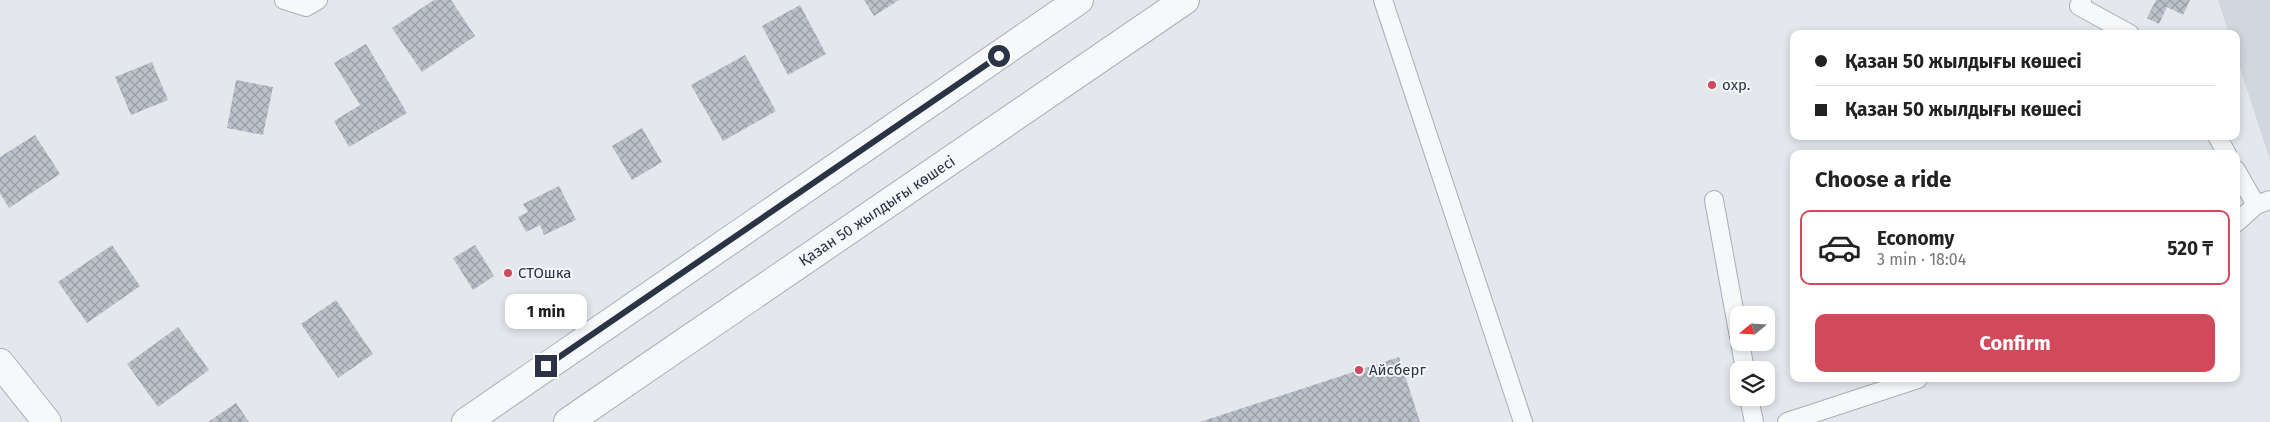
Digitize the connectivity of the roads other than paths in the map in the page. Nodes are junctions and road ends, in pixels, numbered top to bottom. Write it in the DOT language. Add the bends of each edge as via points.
graph roads {
  1 [pos="284,0"];
  2 [pos="318,0"];
  3 [pos="1079,0"];
  4 [pos="1185,0"];
  5 [pos="1383,0"];
  6 [pos="2082,0"];
  7 [pos="2123,30"];
  8 [pos="2240,175"];
  9 [pos="1714,200"];
  10 [pos="2263,203"];
  11 [pos="2240,220"];
  12 [pos="1733,306"];
  13 [pos="0,363"];
  14 [pos="1909,382"];
  15 [pos="1751,406"];
  16 [pos="573,421"];
  17 [pos="47,422"];
  18 [pos="466,422"];
  19 [pos="1523,422"];
  20 [pos="1754,422"];
  21 [pos="1787,422"];
  1 -- 2 [label="lane" via="306,7"];
  3 -- 18 [label="street"];
  4 -- 16 [label="street, Қазан 50 жылдығы көшесі"];
  5 -- 19 [label="lane"];
  6 -- 7 [label="lane" via="2079,6"];
  8 -- 10 [label="lane"];
  9 -- 12 [label="lane"];
  10 -- 11 [label="lane"];
  13 -- 17 [label="street"];
  14 -- 21 [label="lane"];
  15 -- 20 [label="lane"];
}
